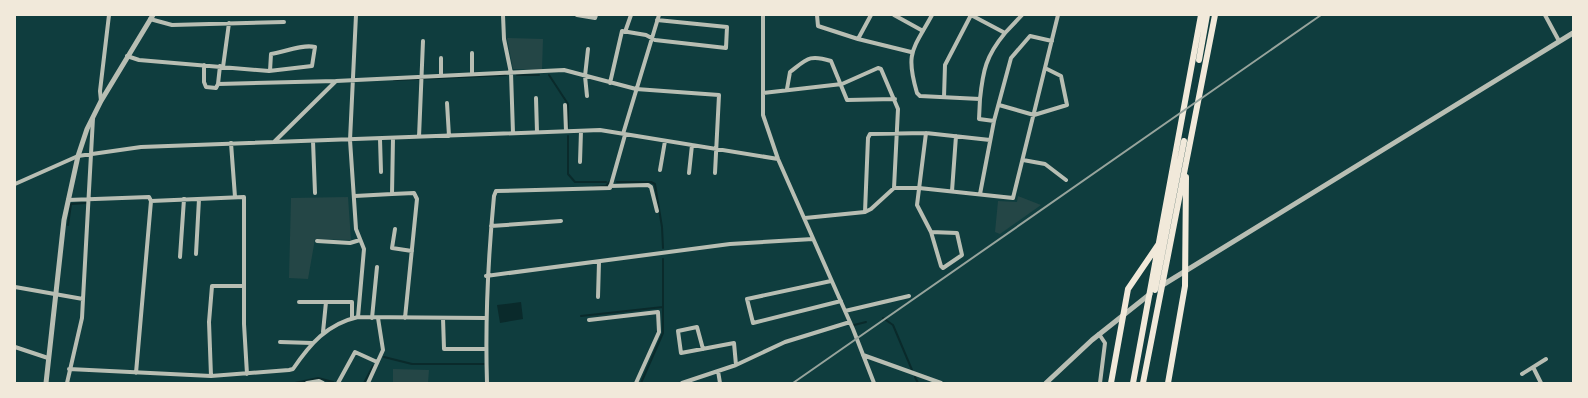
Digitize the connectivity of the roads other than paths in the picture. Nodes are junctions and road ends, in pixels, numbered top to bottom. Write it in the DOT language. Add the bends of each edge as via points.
graph roads {
  1 [pos="109,15"];
  2 [pos="356,15"];
  3 [pos="503,15"];
  4 [pos="577,15"];
  5 [pos="596,15"];
  6 [pos="631,15"];
  7 [pos="659,15"];
  8 [pos="763,15"];
  9 [pos="817,15"];
  10 [pos="871,15"];
  11 [pos="894,15"];
  12 [pos="932,15"];
  13 [pos="971,15"];
  14 [pos="1022,15"];
  15 [pos="1058,15"];
  16 [pos="1196,15"];
  17 [pos="1201,15"];
  18 [pos="1206,15"];
  19 [pos="1214,15"];
  20 [pos="1545,15"];
  21 [pos="152,17"];
  22 [pos="658,20"];
  23 [pos="284,22"];
  24 [pos="229,23"];
  25 [pos="923,31"];
  26 [pos="625,32"];
  27 [pos="1005,33"];
  28 [pos="1573,33"];
  29 [pos="651,36"];
  30 [pos="858,38"];
  31 [pos="422,41"];
  32 [pos="1052,41"];
  33 [pos="1560,42"];
  34 [pos="588,49"];
  35 [pos="911,52"];
  36 [pos="472,53"];
  37 [pos="1194,53"];
  38 [pos="127,56"];
  39 [pos="441,58"];
  40 [pos="1202,61"];
  41 [pos="204,65"];
  42 [pos="221,67"];
  43 [pos="1045,68"];
  44 [pos="270,71"];
  45 [pos="511,73"];
  46 [pos="472,74"];
  47 [pos="419,76"];
  48 [pos="441,76"];
  49 [pos="585,76"];
  50 [pos="352,79"];
  51 [pos="336,81"];
  52 [pos="610,83"];
  53 [pos="218,84"];
  54 [pos="842,84"];
  55 [pos="636,89"];
  56 [pos="787,89"];
  57 [pos="763,93"];
  58 [pos="587,96"];
  59 [pos="944,97"];
  60 [pos="536,98"];
  61 [pos="895,99"];
  62 [pos="980,100"];
  63 [pos="101,101"];
  64 [pos="447,103"];
  65 [pos="565,105"];
  66 [pos="999,105"];
  67 [pos="1034,115"];
  68 [pos="93,117"];
  69 [pos="994,122"];
  70 [pos="581,131"];
  71 [pos="537,132"];
  72 [pos="566,132"];
  73 [pos="513,133"];
  74 [pos="926,133"];
  75 [pos="897,134"];
  76 [pos="624,135"];
  77 [pos="448,136"];
  78 [pos="956,136"];
  79 [pos="419,137"];
  80 [pos="380,138"];
  81 [pos="393,138"];
  82 [pos="350,140"];
  83 [pos="990,140"];
  84 [pos="313,141"];
  85 [pos="665,141"];
  86 [pos="1184,141"];
  87 [pos="274,142"];
  88 [pos="231,143"];
  89 [pos="692,145"];
  90 [pos="716,148"];
  91 [pos="92,155"];
  92 [pos="78,156"];
  93 [pos="1186,158"];
  94 [pos="778,159"];
  95 [pos="1023,160"];
  96 [pos="580,162"];
  97 [pos="660,170"];
  98 [pos="380,172"];
  99 [pos="689,173"];
  100 [pos="715,173"];
  101 [pos="1066,180"];
  102 [pos="15,184"];
  103 [pos="610,186"];
  104 [pos="894,188"];
  105 [pos="919,188"];
  106 [pos="952,191"];
  107 [pos="315,193"];
  108 [pos="392,194"];
  109 [pos="980,194"];
  110 [pos="354,196"];
  111 [pos="235,197"];
  112 [pos="184,199"];
  113 [pos="199,199"];
  114 [pos="68,200"];
  115 [pos="89,200"];
  116 [pos="151,201"];
  117 [pos="657,211"];
  118 [pos="865,212"];
  119 [pos="805,218"];
  120 [pos="561,220"];
  121 [pos="491,226"];
  122 [pos="395,229"];
  123 [pos="931,232"];
  124 [pos="812,239"];
  125 [pos="360,240"];
  126 [pos="317,241"];
  127 [pos="1159,244"];
  128 [pos="412,251"];
  129 [pos="196,254"];
  130 [pos="180,257"];
  131 [pos="598,262"];
  132 [pos="377,267"];
  133 [pos="486,276"];
  134 [pos="831,281"];
  135 [pos="244,286"];
  136 [pos="15,287"];
  137 [pos="1155,290"];
  138 [pos="55,293"];
  139 [pos="909,296"];
  140 [pos="598,297"];
  141 [pos="84,299"];
  142 [pos="841,301"];
  143 [pos="299,302"];
  144 [pos="326,302"];
  145 [pos="845,311"];
  146 [pos="358,317"];
  147 [pos="352,318"];
  148 [pos="372,318"];
  149 [pos="378,318"];
  150 [pos="405,318"];
  151 [pos="443,318"];
  152 [pos="485,318"];
  153 [pos="590,320"];
  154 [pos="850,322"];
  155 [pos="323,333"];
  156 [pos="1100,334"];
  157 [pos="280,342"];
  158 [pos="312,343"];
  159 [pos="15,347"];
  160 [pos="486,349"];
  161 [pos="703,349"];
  162 [pos="863,355"];
  163 [pos="48,358"];
  164 [pos="1546,359"];
  165 [pos="377,362"];
  166 [pos="736,366"];
  167 [pos="1533,367"];
  168 [pos="69,369"];
  169 [pos="718,371"];
  170 [pos="136,373"];
  171 [pos="247,374"];
  172 [pos="1522,374"];
  173 [pos="211,376"];
  174 [pos="46,383"];
  175 [pos="67,383"];
  176 [pos="307,383"];
  177 [pos="323,383"];
  178 [pos="338,383"];
  179 [pos="368,383"];
  180 [pos="488,383"];
  181 [pos="636,383"];
  182 [pos="682,383"];
  183 [pos="720,383"];
  184 [pos="874,383"];
  185 [pos="941,383"];
  186 [pos="1046,383"];
  187 [pos="1100,383"];
  188 [pos="1111,383"];
  189 [pos="1133,383"];
  190 [pos="1143,383"];
  191 [pos="1168,383"];
  192 [pos="1542,383"];
  1 -- 63 [label="street"];
  2 -- 50 [label="street"];
  3 -- 45 [label="street"];
  4 -- 5 [label="street" via="595,18"];
  6 -- 26 [label="street"];
  7 -- 22 [label="street"];
  8 -- 57 [label="street"];
  9 -- 30 [label="street" via="818,26"];
  10 -- 30 [label="street"];
  11 -- 25 [label="street"];
  12 -- 25 [label="street"];
  13 -- 27 [label="street"];
  13 -- 59 [label="street" via="945,65"];
  14 -- 27 [label="street"];
  15 -- 32 [label="street"];
  16 -- 37 [label="highway"];
  17 -- 37 [label="highway"];
  18 -- 40 [label="highway"];
  19 -- 40 [label="highway"];
  20 -- 33 [label="street"];
  21 -- 24 [label="street" via="172,26"];
  21 -- 38 [label="street"];
  22 -- 29 [label="street"];
  22 -- 29 [label="street" via="726,27 726,48 655,40"];
  23 -- 24 [label="street"];
  24 -- 42 [label="street"];
  25 -- 35 [label="street"];
  26 -- 29 [label="street"];
  26 -- 52 [label="street" via="622,31"];
  27 -- 62 [label="street" via="990,52 982,78"];
  28 -- 33 [label="street"];
  29 -- 55 [label="street"];
  30 -- 35 [label="street"];
  31 -- 47 [label="street"];
  32 -- 43 [label="street"];
  32 -- 66 [label="street" via="1030,36 1011,58"];
  33 -- 137 [label="street"];
  34 -- 49 [label="street"];
  35 -- 59 [label="street" via="910,69 917,93 920,96"];
  36 -- 46 [label="street"];
  37 -- 127 [label="highway"];
  38 -- 41 [label="street" via="139,60"];
  38 -- 63 [label="street"];
  39 -- 48 [label="street"];
  40 -- 93 [label="highway"];
  41 -- 42 [label="street"];
  41 -- 53 [label="street" via="206,87 216,88"];
  42 -- 44 [label="street"];
  42 -- 53 [label="street"];
  43 -- 67 [label="street"];
  43 -- 67 [label="street" via="1061,76 1067,105"];
  44 -- 44 [label="street" via="312,66 315,47 306,45 271,54"];
  45 -- 46 [label="street"];
  45 -- 49 [label="street" via="564,70"];
  45 -- 73 [label="street"];
  46 -- 48 [label="street"];
  47 -- 48 [label="street"];
  47 -- 50 [label="street"];
  47 -- 79 [label="street"];
  49 -- 52 [label="street"];
  49 -- 58 [label="street"];
  50 -- 51 [label="street"];
  50 -- 82 [label="street"];
  51 -- 53 [label="street"];
  51 -- 87 [label="street"];
  52 -- 55 [label="street"];
  54 -- 56 [label="street"];
  54 -- 56 [label="street" via="831,62 816,56 790,72"];
  54 -- 61 [label="street" via="847,100"];
  54 -- 61 [label="street" via="878,68"];
  55 -- 76 [label="street"];
  55 -- 90 [label="street" via="719,95"];
  56 -- 57 [label="street"];
  57 -- 94 [label="street" via="763,115"];
  59 -- 62 [label="street"];
  60 -- 71 [label="street"];
  61 -- 75 [label="street"];
  62 -- 69 [label="street" via="979,119"];
  63 -- 68 [label="street"];
  64 -- 77 [label="street"];
  65 -- 72 [label="street"];
  66 -- 67 [label="street"];
  66 -- 69 [label="street"];
  67 -- 95 [label="street"];
  68 -- 91 [label="street"];
  68 -- 92 [label="street"];
  69 -- 83 [label="street"];
  70 -- 72 [label="street"];
  70 -- 76 [label="street" via="600,130"];
  70 -- 96 [label="street"];
  71 -- 72 [label="street"];
  71 -- 73 [label="street"];
  73 -- 77 [label="street"];
  74 -- 75 [label="street"];
  74 -- 78 [label="street"];
  74 -- 105 [label="street"];
  75 -- 104 [label="street"];
  75 -- 118 [label="street" via="870,134 868,138"];
  76 -- 85 [label="street"];
  76 -- 103 [label="street"];
  77 -- 79 [label="street"];
  78 -- 83 [label="street"];
  78 -- 106 [label="street"];
  79 -- 81 [label="street"];
  80 -- 81 [label="street"];
  80 -- 82 [label="street"];
  80 -- 98 [label="street"];
  81 -- 108 [label="street"];
  82 -- 84 [label="street"];
  82 -- 110 [label="street"];
  83 -- 109 [label="street"];
  84 -- 87 [label="street"];
  84 -- 107 [label="street"];
  85 -- 89 [label="street"];
  85 -- 97 [label="street"];
  86 -- 137 [label="highway"];
  87 -- 88 [label="street"];
  88 -- 91 [label="street" via="141,147"];
  88 -- 111 [label="street"];
  89 -- 90 [label="street"];
  89 -- 99 [label="street"];
  90 -- 94 [label="street"];
  90 -- 100 [label="street"];
  91 -- 92 [label="street"];
  91 -- 115 [label="street"];
  92 -- 102 [label="street"];
  92 -- 114 [label="street"];
  93 -- 190 [label="highway"];
  93 -- 191 [label="highway" via="1185,286"];
  94 -- 119 [label="street"];
  95 -- 101 [label="street" via="1044,164"];
  95 -- 109 [label="street" via="1013,198"];
  103 -- 117 [label="street" via="648,185"];
  103 -- 121 [label="street" via="496,191"];
  104 -- 105 [label="street"];
  104 -- 118 [label="street"];
  105 -- 106 [label="street"];
  105 -- 123 [label="street" via="917,204"];
  106 -- 109 [label="street"];
  108 -- 110 [label="street"];
  108 -- 128 [label="street" via="414,193 416,196"];
  110 -- 125 [label="street"];
  111 -- 113 [label="street"];
  111 -- 135 [label="street" via="244,197"];
  112 -- 113 [label="street"];
  112 -- 116 [label="street"];
  112 -- 130 [label="street"];
  113 -- 129 [label="street"];
  114 -- 115 [label="street"];
  114 -- 138 [label="street"];
  115 -- 116 [label="street" via="149,197"];
  115 -- 141 [label="street"];
  116 -- 170 [label="street"];
  118 -- 119 [label="street"];
  119 -- 124 [label="street"];
  120 -- 121 [label="street"];
  121 -- 133 [label="street"];
  122 -- 128 [label="street" via="392,248"];
  123 -- 123 [label="street" via="943,268 962,255 957,233"];
  124 -- 131 [label="street" via="730,244"];
  124 -- 134 [label="street"];
  125 -- 126 [label="street" via="350,243"];
  125 -- 146 [label="street" via="364,249"];
  127 -- 188 [label="highway" via="1128,289"];
  127 -- 189 [label="highway"];
  128 -- 150 [label="street"];
  131 -- 133 [label="street"];
  131 -- 140 [label="street"];
  132 -- 148 [label="street"];
  133 -- 152 [label="street"];
  134 -- 142 [label="street"];
  134 -- 142 [label="street" via="747,299 753,322"];
  135 -- 171 [label="street"];
  135 -- 173 [label="street" via="212,286 209,322"];
  136 -- 138 [label="street"];
  137 -- 156 [label="street"];
  138 -- 141 [label="street"];
  138 -- 163 [label="street"];
  139 -- 145 [label="street"];
  141 -- 168 [label="street"];
  142 -- 145 [label="street"];
  143 -- 144 [label="street"];
  144 -- 147 [label="street" via="352,302"];
  144 -- 155 [label="street"];
  145 -- 154 [label="street"];
  146 -- 147 [label="street"];
  146 -- 148 [label="street"];
  147 -- 155 [label="street"];
  148 -- 149 [label="street"];
  149 -- 150 [label="street"];
  149 -- 165 [label="street" via="383,350"];
  150 -- 151 [label="street"];
  151 -- 152 [label="street"];
  151 -- 160 [label="street" via="444,349"];
  152 -- 160 [label="street"];
  153 -- 181 [label="street" via="658,312 659,332"];
  154 -- 162 [label="street"];
  154 -- 166 [label="street" via="784,342"];
  155 -- 158 [label="street"];
  156 -- 186 [label="street"];
  156 -- 187 [label="street" via="1105,348"];
  157 -- 158 [label="street"];
  158 -- 171 [label="street" via="293,369"];
  159 -- 163 [label="street"];
  160 -- 180 [label="street"];
  161 -- 161 [label="street" via="681,353 678,331 697,327"];
  161 -- 166 [label="street" via="734,343"];
  162 -- 184 [label="street"];
  162 -- 185 [label="street"];
  163 -- 174 [label="street"];
  164 -- 167 [label="street"];
  165 -- 178 [label="street" via="355,352"];
  165 -- 179 [label="street"];
  166 -- 169 [label="street"];
  167 -- 172 [label="street"];
  167 -- 192 [label="street"];
  168 -- 170 [label="street"];
  168 -- 175 [label="street"];
  169 -- 182 [label="street"];
  169 -- 183 [label="street"];
  170 -- 173 [label="street"];
  171 -- 173 [label="street"];
  176 -- 177 [label="street"];
}
